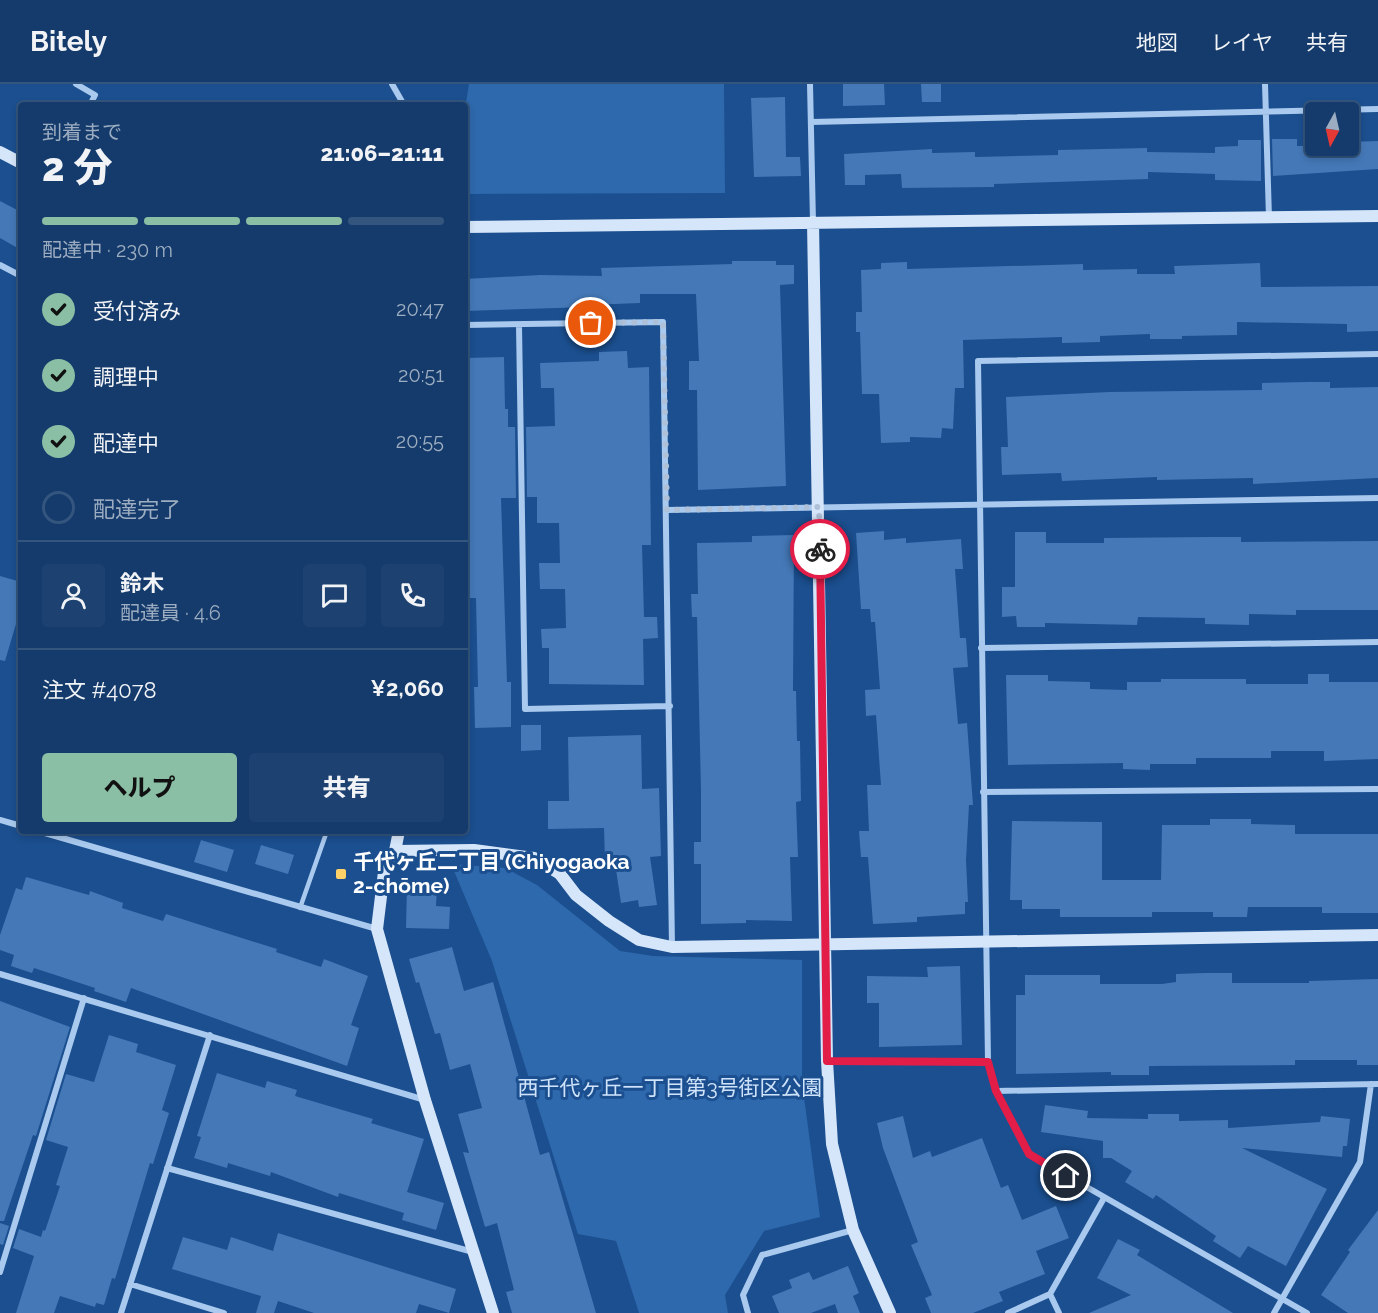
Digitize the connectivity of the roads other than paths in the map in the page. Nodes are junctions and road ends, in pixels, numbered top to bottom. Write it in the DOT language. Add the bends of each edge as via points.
graph roads {
  1 [pos="76,84"];
  2 [pos="392,84"];
  3 [pos="810,84"];
  4 [pos="1265,84"];
  5 [pos="92,102"];
  6 [pos="402,102"];
  7 [pos="1378,109"];
  8 [pos="1266,111"];
  9 [pos="811,123"];
  10 [pos="0,152"];
  11 [pos="18,161"];
  12 [pos="1378,216"];
  13 [pos="1269,218"];
  14 [pos="813,222"];
  15 [pos="468,227"];
  16 [pos="0,265"];
  17 [pos="18,274"];
  18 [pos="468,325"];
  19 [pos="519,325"];
  20 [pos="1378,354"];
  21 [pos="1378,498"];
  22 [pos="979,504"];
  23 [pos="819,507"];
  24 [pos="667,510"];
  25 [pos="1378,642"];
  26 [pos="981,648"];
  27 [pos="669,706"];
  28 [pos="1378,789"];
  29 [pos="983,792"];
  30 [pos="1,820"];
  31 [pos="18,825"];
  32 [pos="0,829"];
  33 [pos="48,834"];
  34 [pos="326,834"];
  35 [pos="398,834"];
  36 [pos="395,851"];
  37 [pos="300,908"];
  38 [pos="377,928"];
  39 [pos="1378,935"];
  40 [pos="986,942"];
  41 [pos="825,945"];
  42 [pos="672,947"];
  43 [pos="0,974"];
  44 [pos="84,998"];
  45 [pos="210,1035"];
  46 [pos="827,1061"];
  47 [pos="988,1062"];
  48 [pos="1374,1084"];
  49 [pos="996,1091"];
  50 [pos="425,1100"];
  51 [pos="167,1168"];
  52 [pos="1104,1198"];
  53 [pos="853,1230"];
  54 [pos="475,1252"];
  55 [pos="0,1272"];
  56 [pos="130,1284"];
  57 [pos="1050,1294"];
  58 [pos="1282,1299"];
  59 [pos="121,1313"];
  60 [pos="224,1313"];
  61 [pos="492,1313"];
  62 [pos="748,1313"];
  63 [pos="890,1313"];
  64 [pos="1008,1313"];
  65 [pos="1059,1313"];
  66 [pos="1274,1313"];
  67 [pos="1306,1313"];
  1 -- 5 [label="street" via="95,95"];
  2 -- 6 [label="street"];
  3 -- 9 [label="street"];
  4 -- 8 [label="street"];
  7 -- 8 [label="street"];
  8 -- 9 [label="street"];
  8 -- 13 [label="street"];
  9 -- 14 [label="street"];
  10 -- 11 [label="street"];
  12 -- 13 [label="street"];
  13 -- 14 [label="street"];
  14 -- 15 [label="street"];
  14 -- 23 [label="street"];
  16 -- 17 [label="street"];
  18 -- 19 [label="street"];
  19 -- 24 [label="street" via="663,322"];
  19 -- 27 [label="street" via="525,709"];
  20 -- 22 [label="street" via="978,361"];
  21 -- 22 [label="street"];
  22 -- 23 [label="street"];
  22 -- 26 [label="street"];
  23 -- 24 [label="street"];
  23 -- 41 [label="street"];
  24 -- 27 [label="street"];
  25 -- 26 [label="street"];
  26 -- 29 [label="street"];
  27 -- 42 [label="street"];
  28 -- 29 [label="street"];
  29 -- 40 [label="street"];
  30 -- 31 [label="street"];
  30 -- 32 [label="street"];
  33 -- 37 [label="street"];
  34 -- 37 [label="lane"];
  35 -- 36 [label="street"];
  36 -- 38 [label="street" via="384,872"];
  36 -- 42 [label="street" via="474,850 534,858 560,874 576,895 609,921 639,940"];
  37 -- 38 [label="street"];
  38 -- 50 [label="street"];
  39 -- 40 [label="street"];
  40 -- 41 [label="street"];
  40 -- 47 [label="street"];
  41 -- 42 [label="street"];
  41 -- 46 [label="street"];
  43 -- 44 [label="street"];
  44 -- 45 [label="street"];
  44 -- 55 [label="street"];
  45 -- 50 [label="street"];
  45 -- 51 [label="street"];
  46 -- 47 [label="street"];
  46 -- 53 [label="street" via="832,1144"];
  47 -- 49 [label="street"];
  48 -- 49 [label="street"];
  48 -- 58 [label="street" via="1360,1162"];
  49 -- 52 [label="street" via="1029,1154"];
  50 -- 54 [label="street"];
  51 -- 54 [label="street"];
  51 -- 56 [label="street"];
  52 -- 57 [label="street"];
  52 -- 58 [label="street"];
  53 -- 62 [label="street" via="762,1255 743,1295"];
  53 -- 63 [label="street"];
  54 -- 61 [label="street"];
  56 -- 59 [label="street"];
  56 -- 60 [label="street"];
  57 -- 64 [label="street"];
  57 -- 65 [label="street"];
  58 -- 66 [label="street"];
  58 -- 67 [label="street"];
}
